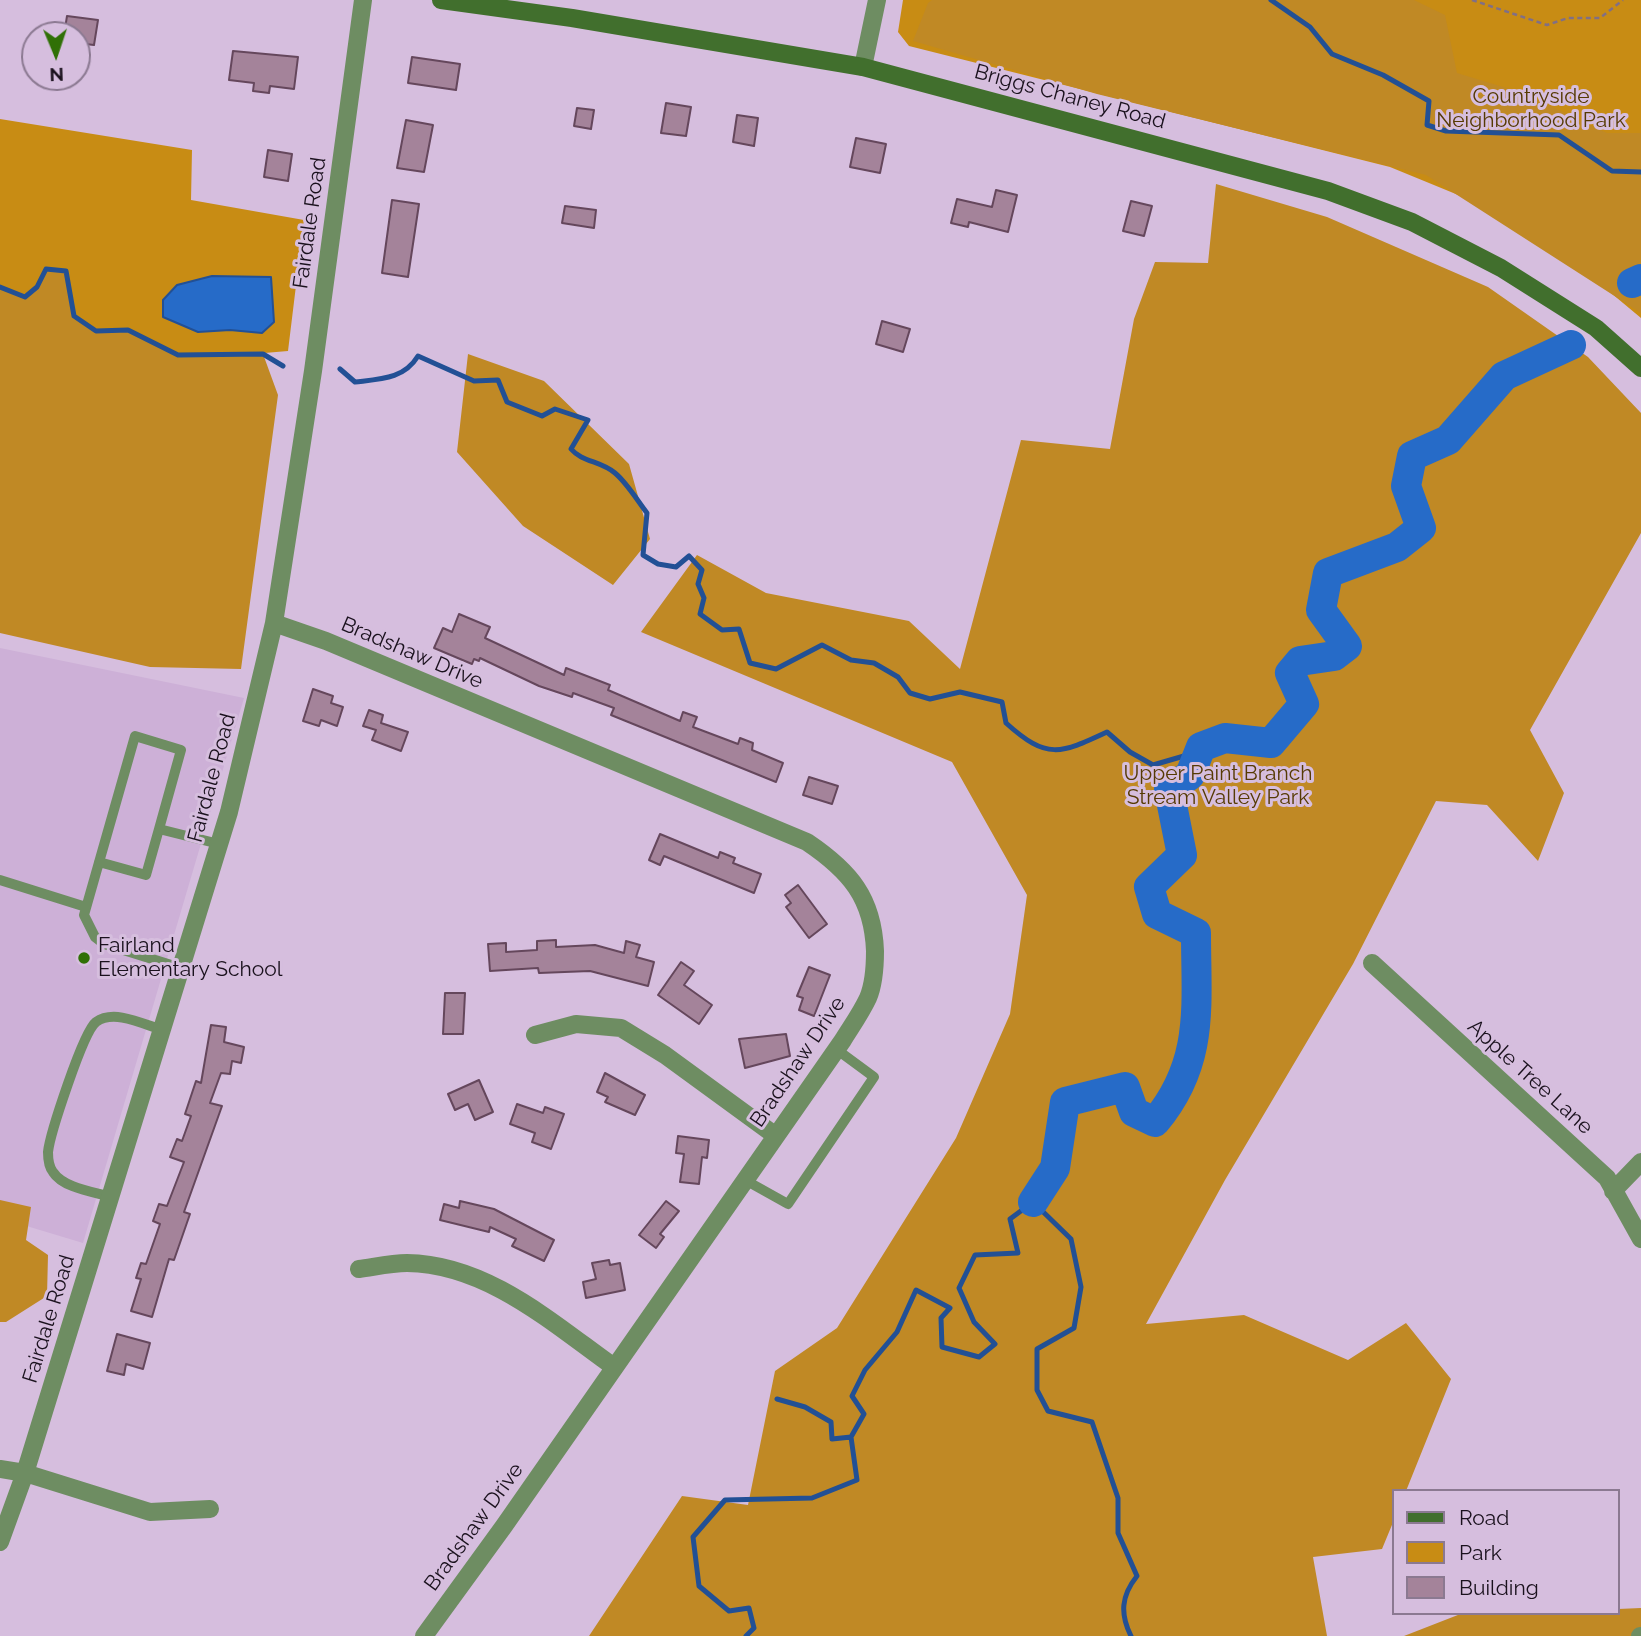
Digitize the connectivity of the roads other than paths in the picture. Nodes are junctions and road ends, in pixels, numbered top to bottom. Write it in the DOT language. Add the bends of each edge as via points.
graph roads {
  1 [pos="363,0"];
  2 [pos="441,0"];
  3 [pos="877,0"];
  4 [pos="863,66"];
  5 [pos="1641,368"];
  6 [pos="274,624"];
  7 [pos="159,829"];
  8 [pos="219,844"];
  9 [pos="99,862"];
  10 [pos="0,880"];
  11 [pos="86,907"];
  12 [pos="1372,963"];
  13 [pos="181,968"];
  14 [pos="162,1030"];
  15 [pos="535,1035"];
  16 [pos="836,1049"];
  17 [pos="776,1136"];
  18 [pos="1641,1163"];
  19 [pos="745,1180"];
  20 [pos="1614,1191"];
  21 [pos="111,1197"];
  22 [pos="1641,1239"];
  23 [pos="359,1269"];
  24 [pos="614,1367"];
  25 [pos="0,1469"];
  26 [pos="25,1473"];
  27 [pos="210,1509"];
  28 [pos="0,1542"];
  29 [pos="424,1636"];
  1 -- 6 [label="street, Fairdale Road"];
  2 -- 4 [label="main road, Briggs Chaney Road"];
  3 -- 4 [label="street"];
  4 -- 5 [label="main road, Briggs Chaney Road" via="1328,191 1412,222 1502,268 1596,328"];
  6 -- 8 [label="street, Fairdale Road"];
  6 -- 16 [label="street, Bradshaw Drive" via="326,641 807,842 836,862 862,894 874,923 875,967 868,997"];
  7 -- 8 [label="lane"];
  7 -- 9 [label="lane" via="146,875"];
  7 -- 9 [label="lane" via="181,750 135,736"];
  8 -- 13 [label="street, Fairdale Road"];
  9 -- 11 [label="lane"];
  10 -- 11 [label="lane"];
  11 -- 13 [label="lane" via="84,915 94,937 104,944"];
  12 -- 20 [label="street, Apple Tree Lane" via="1607,1178"];
  13 -- 14 [label="street, Fairdale Road"];
  14 -- 21 [label="street, Fairdale Road"];
  14 -- 21 [label="lane" via="122,1018 96,1022 82,1043 52,1139 49,1162 62,1182"];
  15 -- 17 [label="street" via="576,1024 621,1028 666,1055"];
  16 -- 17 [label="street, Bradshaw Drive"];
  16 -- 19 [label="lane" via="874,1077 788,1204"];
  17 -- 19 [label="street, Bradshaw Drive"];
  18 -- 20 [label="street"];
  19 -- 24 [label="street, Bradshaw Drive"];
  20 -- 22 [label="street, Apple Tree Lane"];
  21 -- 26 [label="street, Fairdale Road"];
  23 -- 24 [label="street" via="407,1263 481,1279 527,1305"];
  24 -- 29 [label="street, Bradshaw Drive"];
  25 -- 26 [label="street"];
  26 -- 27 [label="street" via="150,1513"];
  26 -- 28 [label="street, Fairdale Road"];
}
